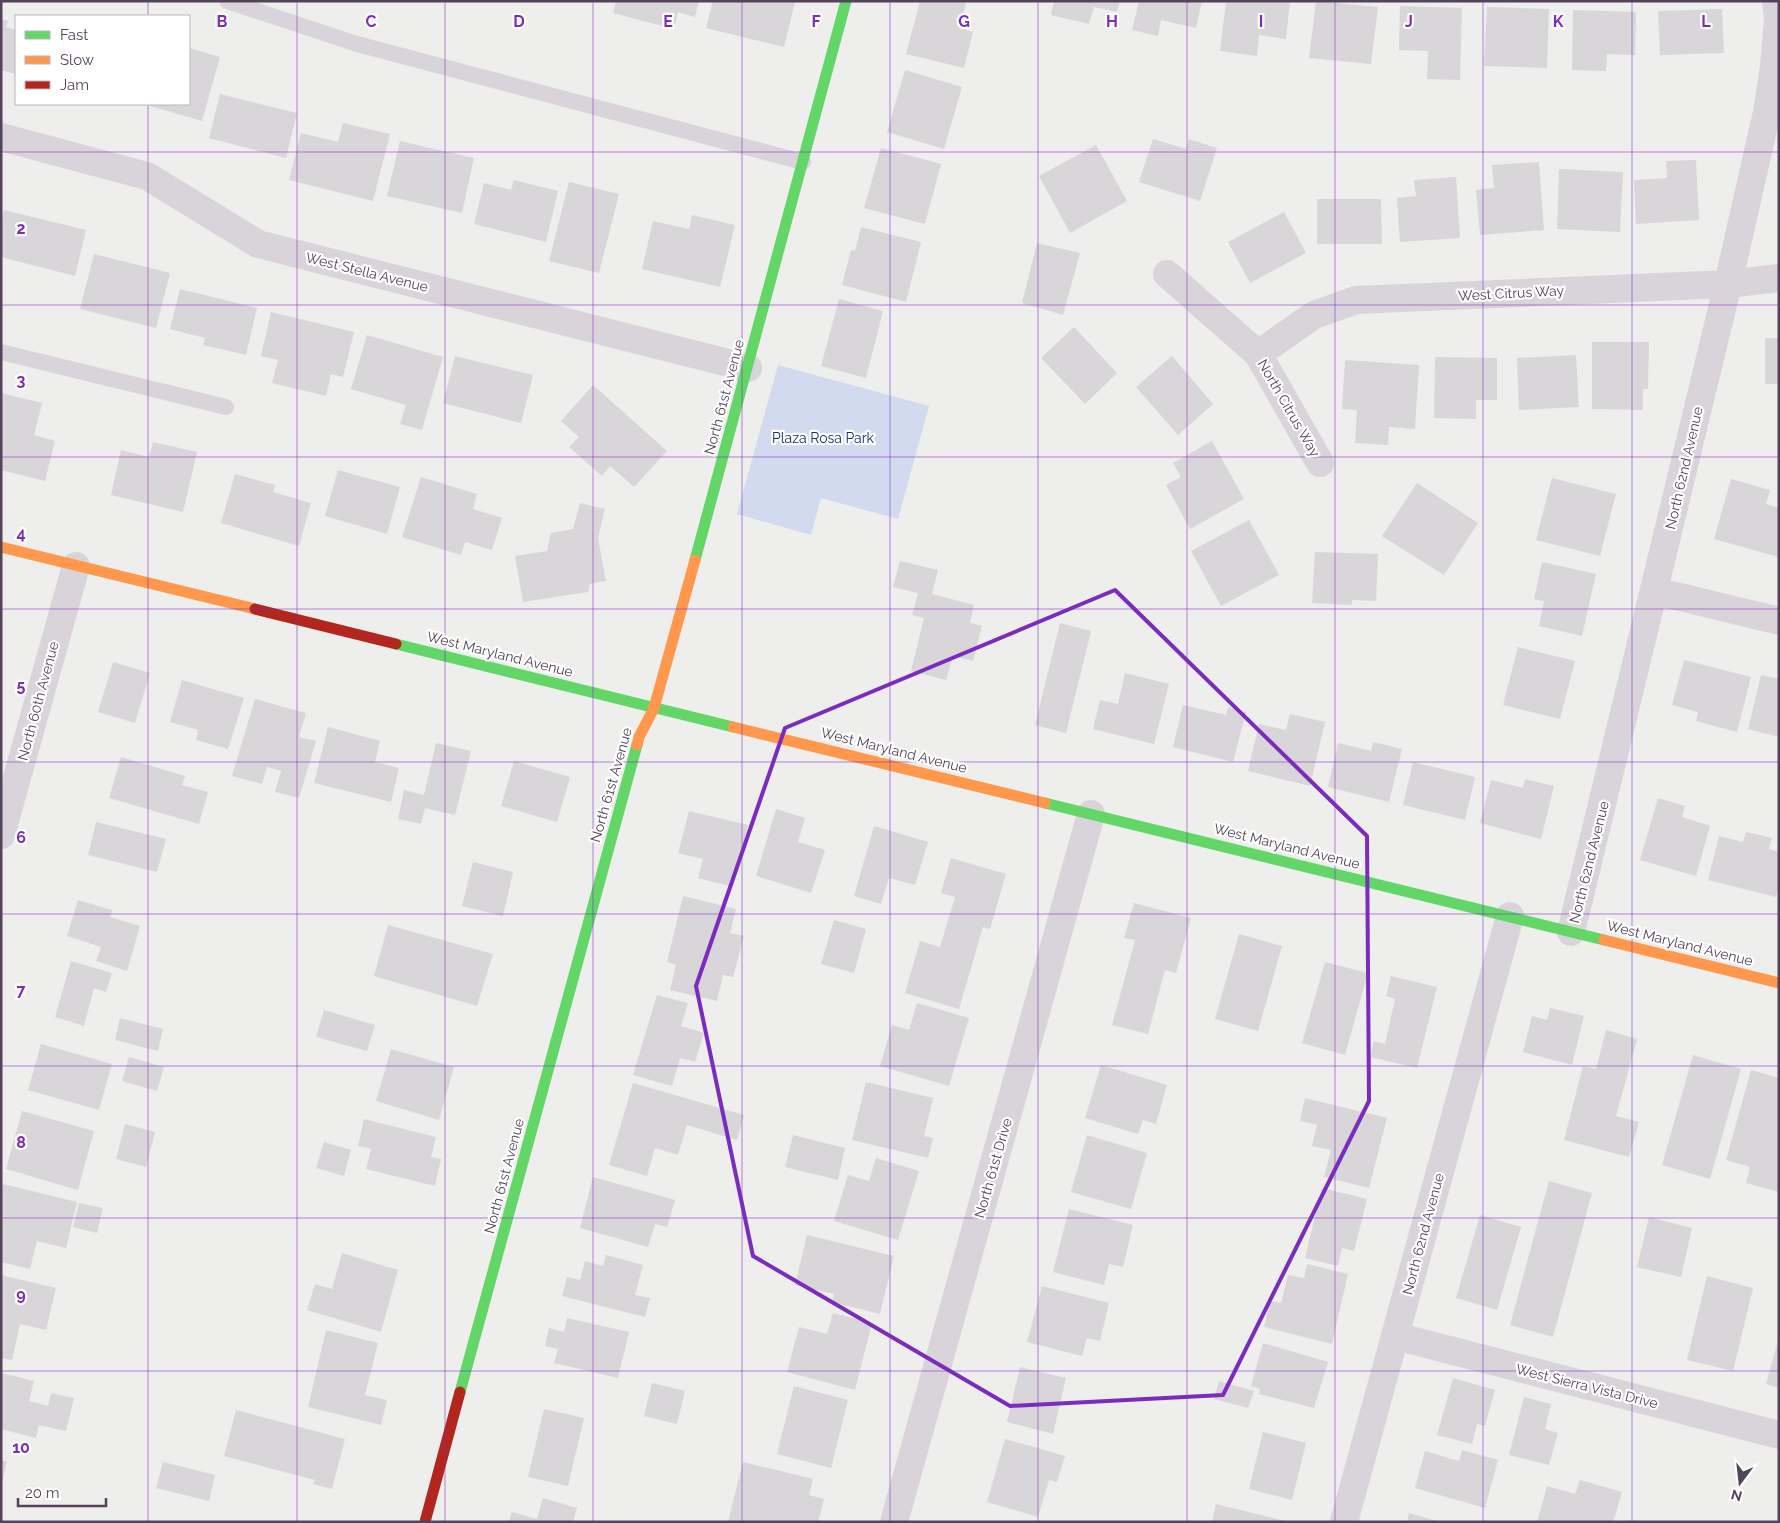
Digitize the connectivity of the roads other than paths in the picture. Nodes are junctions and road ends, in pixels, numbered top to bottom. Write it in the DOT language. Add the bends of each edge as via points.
graph roads {
  1 [pos="227,1"];
  2 [pos="846,1"];
  3 [pos="1776,1"];
  4 [pos="1,137"];
  5 [pos="803,162"];
  6 [pos="1167,274"];
  7 [pos="1779,278"];
  8 [pos="1728,284"];
  9 [pos="1,352"];
  10 [pos="1258,354"];
  11 [pos="748,368"];
  12 [pos="226,407"];
  13 [pos="1320,463"];
  14 [pos="1,547"];
  15 [pos="76,566"];
  16 [pos="1655,591"];
  17 [pos="1779,621"];
  18 [pos="654,708"];
  19 [pos="1091,814"];
  20 [pos="1,836"];
  21 [pos="1510,916"];
  22 [pos="1572,932"];
  23 [pos="1779,983"];
  24 [pos="1395,1336"];
  25 [pos="1779,1435"];
  26 [pos="425,1522"];
  27 [pos="894,1522"];
  28 [pos="1344,1522"];
  1 -- 5 [label="lane" via="357,44"];
  2 -- 5 [label="street, North 61st Avenue"];
  3 -- 8 [label="street, North 62nd Avenue" via="1775,57 1767,112"];
  4 -- 11 [label="street, West Stella Avenue" via="148,176 258,244"];
  5 -- 11 [label="street, North 61st Avenue"];
  6 -- 10 [label="street, North Citrus Way"];
  7 -- 8 [label="street, West Citrus Way"];
  8 -- 10 [label="street, West Citrus Way" via="1356,300 1314,315"];
  8 -- 16 [label="street, North 62nd Avenue"];
  9 -- 12 [label="lane"];
  10 -- 13 [label="street, North Citrus Way"];
  11 -- 18 [label="street, North 61st Avenue"];
  14 -- 15 [label="street, West Maryland Avenue"];
  15 -- 18 [label="street, West Maryland Avenue"];
  15 -- 20 [label="street, North 60th Avenue"];
  16 -- 17 [label="street"];
  16 -- 22 [label="street, North 62nd Avenue"];
  18 -- 19 [label="street, West Maryland Avenue"];
  18 -- 26 [label="street, North 61st Avenue" via="639,737"];
  19 -- 21 [label="street, West Maryland Avenue"];
  19 -- 27 [label="street, North 61st Drive"];
  21 -- 22 [label="street, West Maryland Avenue"];
  21 -- 24 [label="street, North 62nd Avenue"];
  22 -- 23 [label="street, West Maryland Avenue"];
  24 -- 25 [label="street, West Sierra Vista Drive"];
  24 -- 28 [label="street, North 62nd Avenue"];
}
